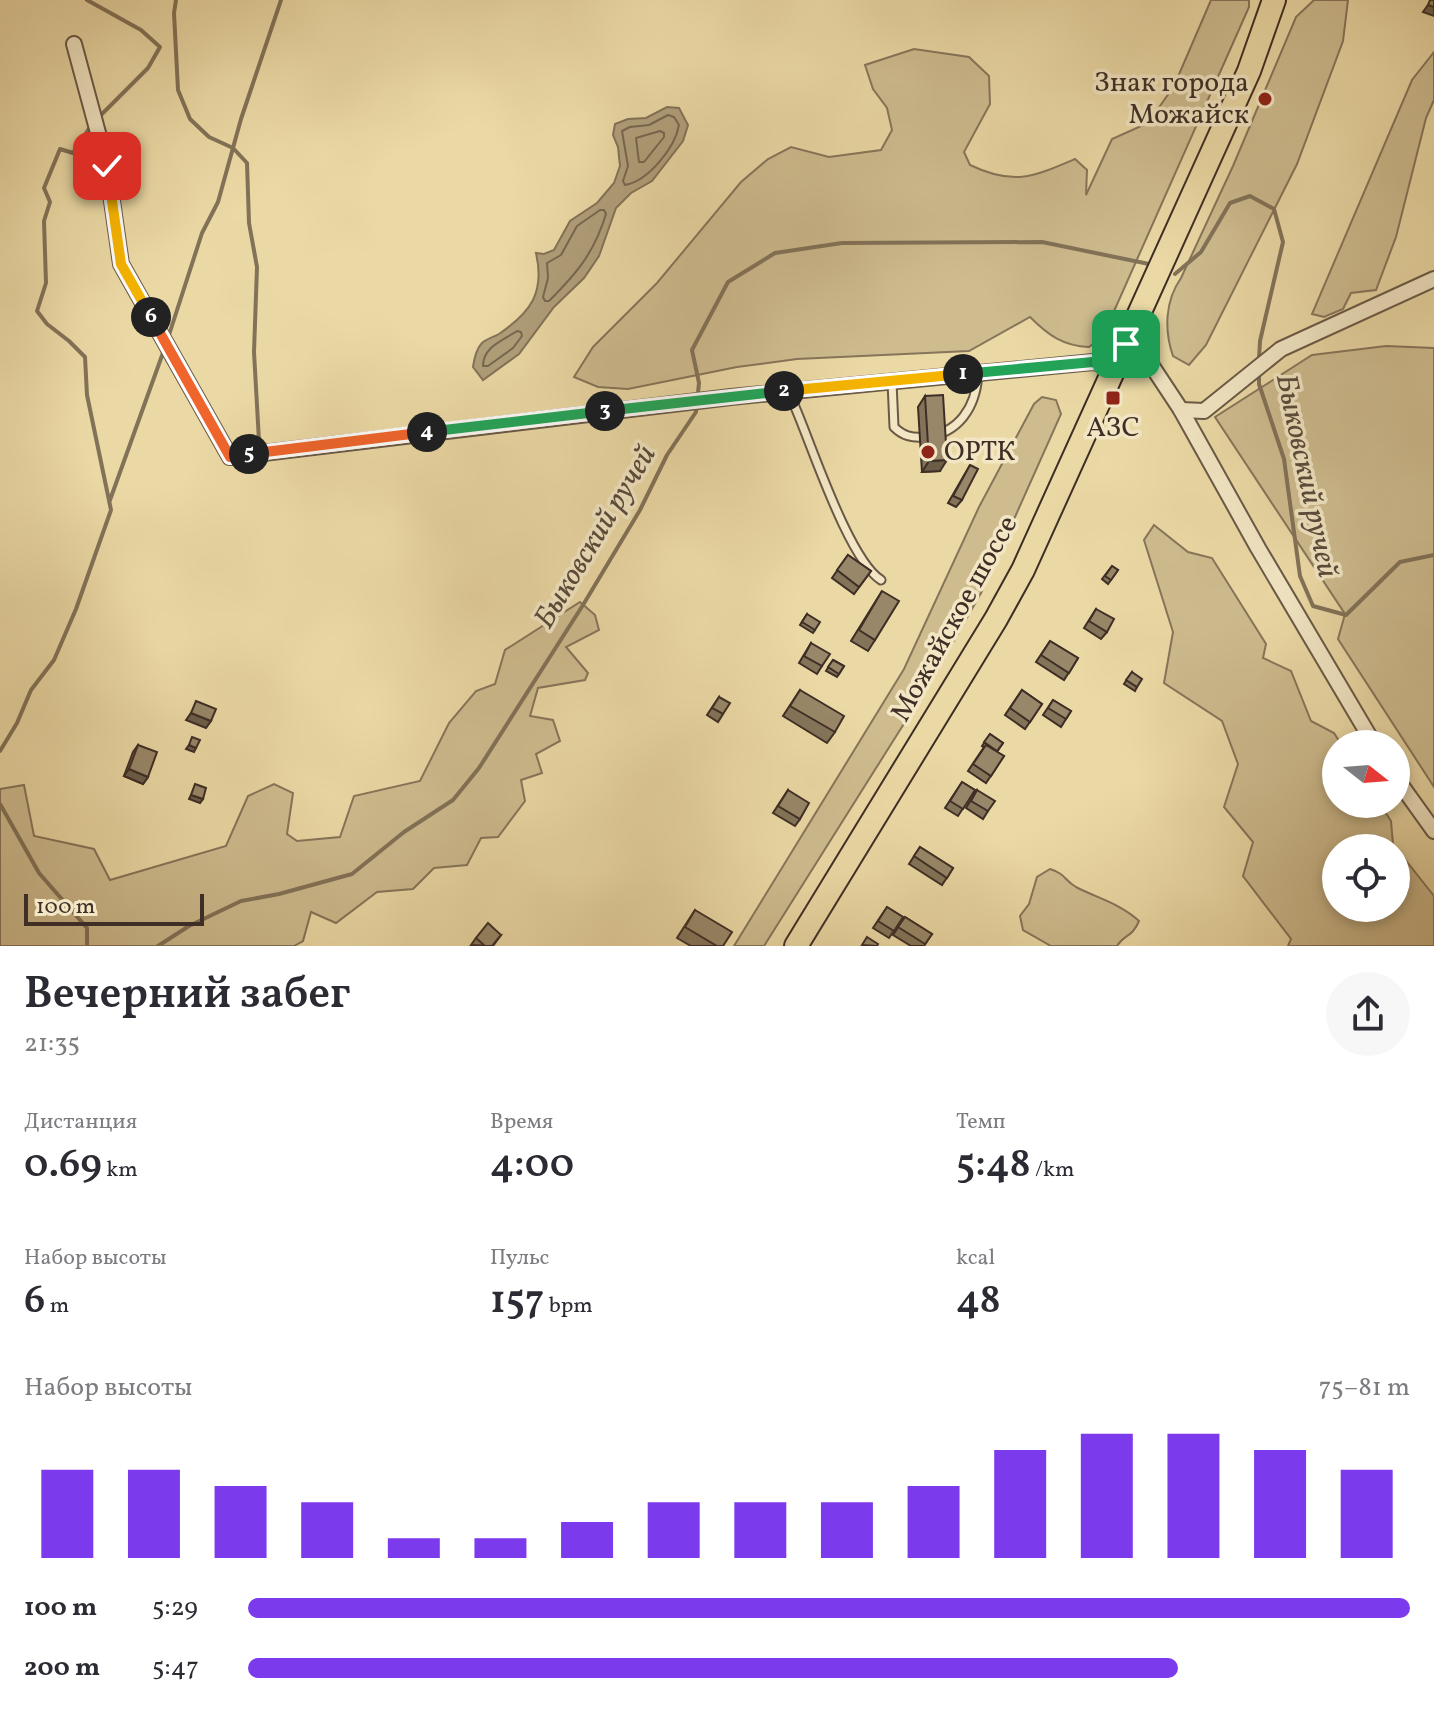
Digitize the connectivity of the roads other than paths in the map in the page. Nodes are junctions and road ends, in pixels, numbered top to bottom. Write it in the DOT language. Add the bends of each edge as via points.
graph roads {
  1 [pos="1274,0"];
  2 [pos="74,44"];
  3 [pos="1434,279"];
  4 [pos="1126,344"];
  5 [pos="1115,367"];
  6 [pos="978,372"];
  7 [pos="892,380"];
  8 [pos="792,391"];
  9 [pos="1181,410"];
  10 [pos="881,580"];
  11 [pos="1366,730"];
  12 [pos="1410,798"];
  13 [pos="1434,831"];
  14 [pos="796,946"];
  1 -- 4 [label="main road, Можайское шоссе" via="1249,71"];
  2 -- 8 [label="street" via="107,166 121,264 230,457"];
  3 -- 9 [label="street" via="1281,349 1204,411"];
  4 -- 5 [label="main road, Можайское шоссе"];
  4 -- 9 [label="street" via="1146,357"];
  5 -- 6 [label="street" via="1093,362"];
  5 -- 14 [label="main road, Можайское шоссе" via="1010,595"];
  6 -- 7 [label="street"];
  6 -- 7 [label="lane" via="975,397 963,419 945,432 920,438 894,427"];
  7 -- 8 [label="street"];
  8 -- 10 [label="lane" via="843,522 868,569"];
  9 -- 11 [label="street"];
  12 -- 13 [label="street"];
}
